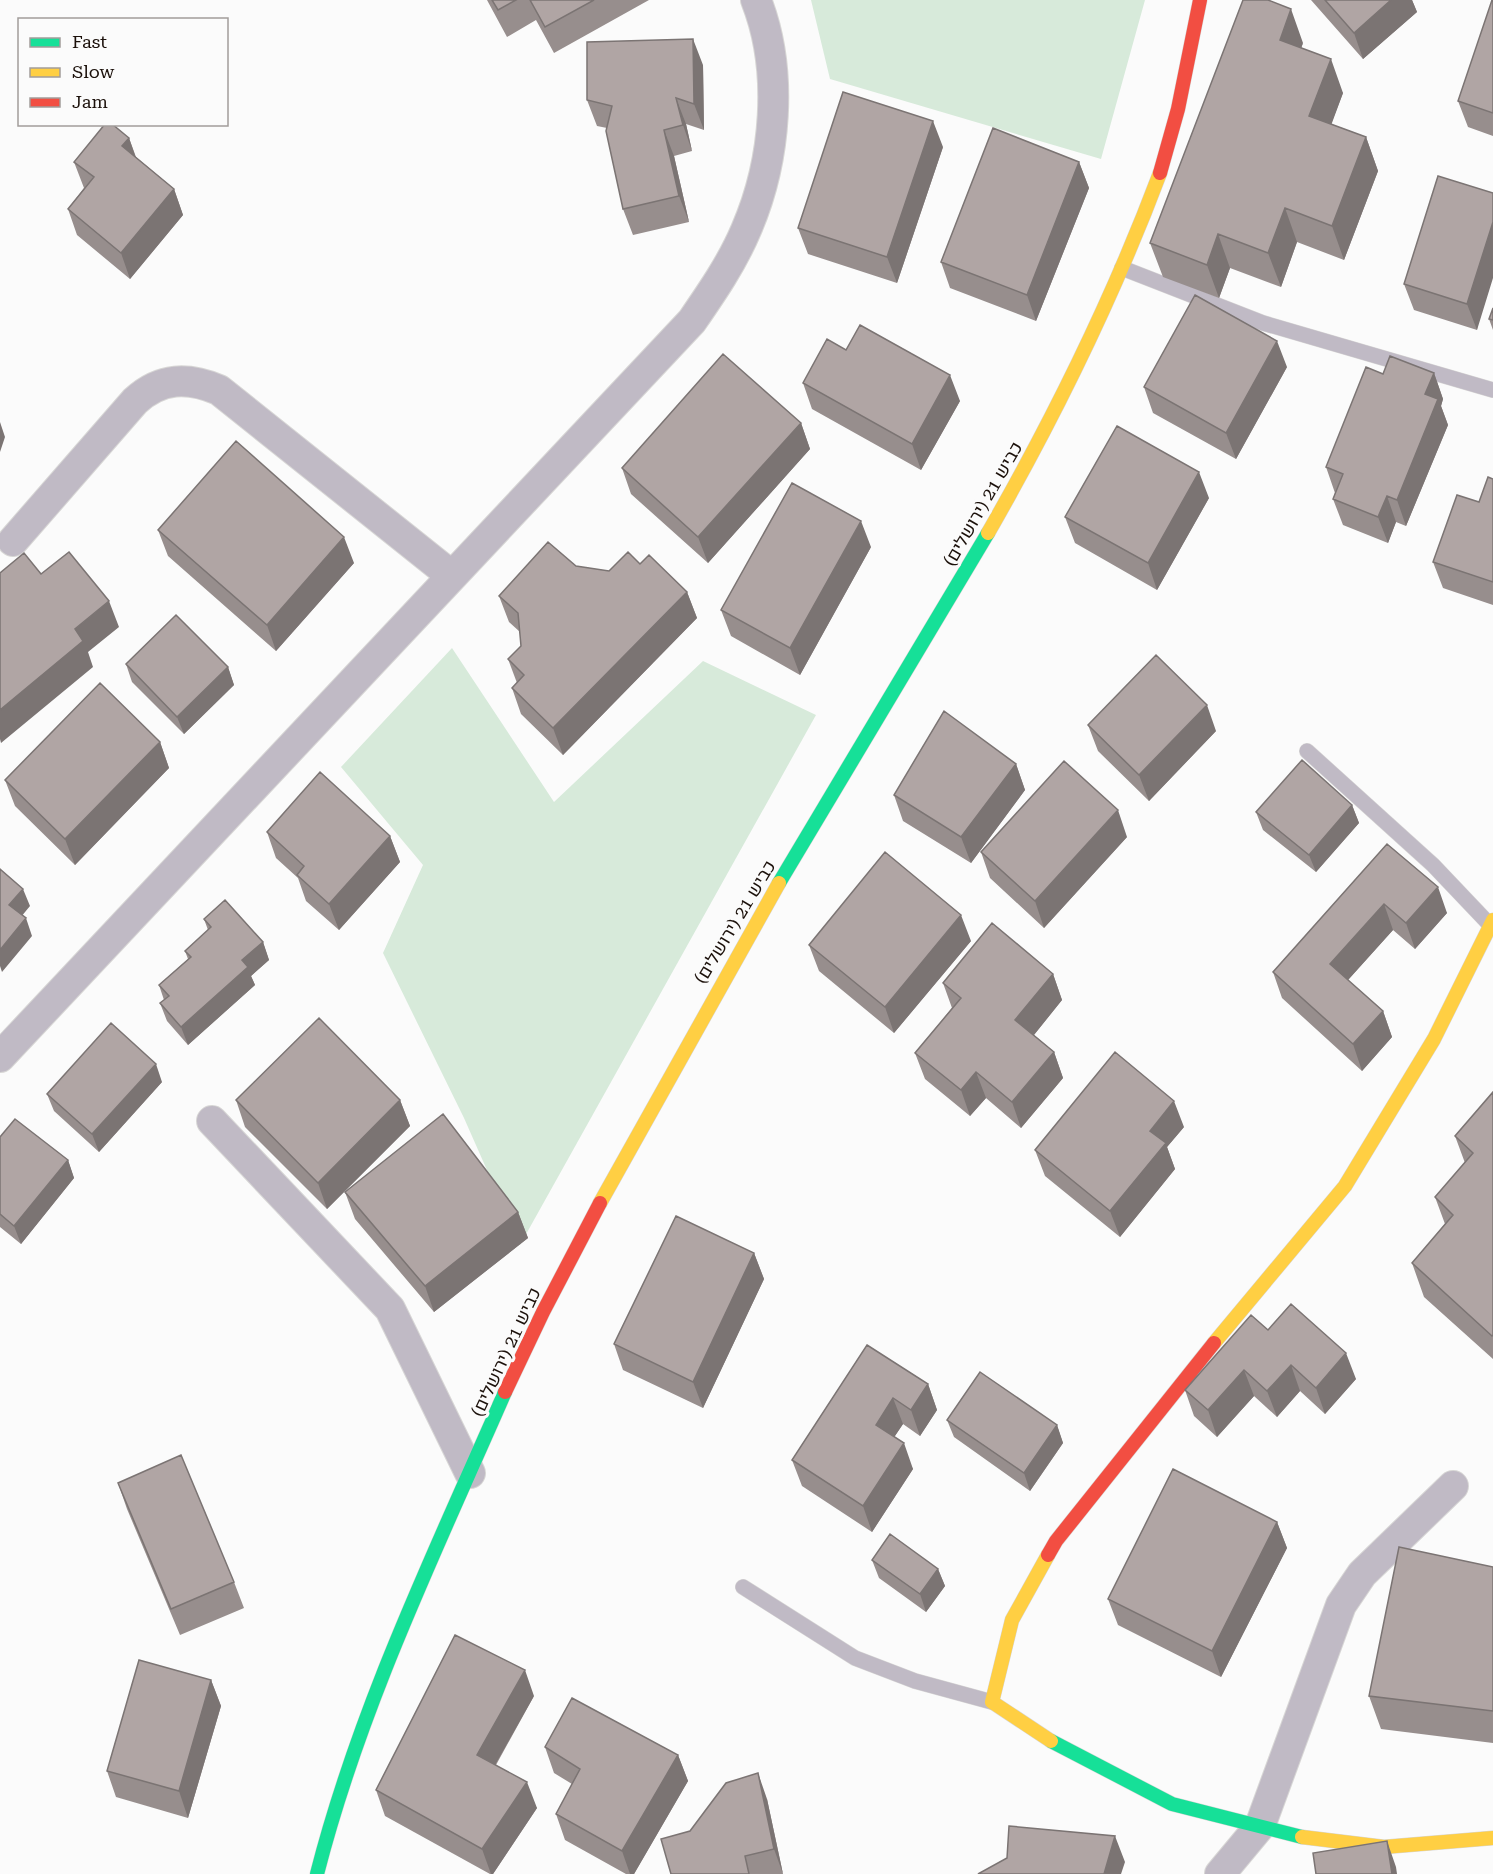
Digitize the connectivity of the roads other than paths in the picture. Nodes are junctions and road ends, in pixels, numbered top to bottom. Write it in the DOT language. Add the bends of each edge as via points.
graph roads {
  1 [pos="756,0"];
  2 [pos="1200,0"];
  3 [pos="1122,268"];
  4 [pos="1493,390"];
  5 [pos="13,541"];
  6 [pos="452,576"];
  7 [pos="1306,751"];
  8 [pos="1492,926"];
  9 [pos="0,1057"];
  10 [pos="212,1121"];
  11 [pos="470,1473"];
  12 [pos="1453,1486"];
  13 [pos="743,1587"];
  14 [pos="992,1702"];
  15 [pos="1260,1826"];
  16 [pos="1493,1838"];
  17 [pos="317,1874"];
  18 [pos="1220,1874"];
  1 -- 6 [label="street" via="772,65 772,121 764,174 750,218 724,275 692,321"];
  2 -- 3 [label="main road, כביש 21 (ירושלים)" via="1180,103 1160,173"];
  3 -- 4 [label="lane" via="1263,323"];
  3 -- 11 [label="main road, כביש 21 (ירושלים)" via="1050,423 996,521 712,996 541,1315"];
  5 -- 6 [label="street" via="135,401 163,383 180,380 219,390"];
  6 -- 9 [label="street"];
  7 -- 8 [label="lane" via="1433,865"];
  8 -- 14 [label="main road" via="1434,1039 1345,1186 1201,1358 1056,1541 1012,1620"];
  10 -- 11 [label="street" via="390,1309"];
  11 -- 17 [label="main road, כביש 21 (ירושלים)" via="383,1669 325,1839"];
  12 -- 15 [label="street" via="1362,1574 1341,1605"];
  13 -- 14 [label="lane" via="855,1658 915,1681"];
  14 -- 15 [label="main road" via="1054,1743 1173,1804"];
  15 -- 16 [label="main road" via="1316,1840 1384,1847"];
  15 -- 18 [label="street"];
}
